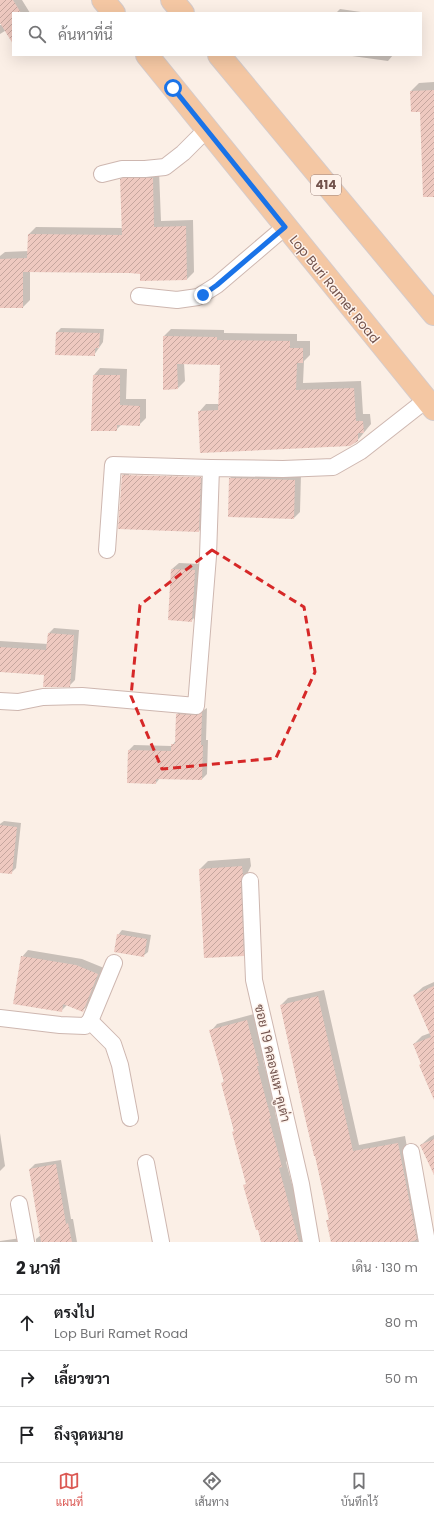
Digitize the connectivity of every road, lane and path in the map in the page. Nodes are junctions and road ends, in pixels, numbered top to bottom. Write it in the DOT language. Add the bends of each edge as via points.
graph roads {
  1 [pos="104,0"];
  2 [pos="172,0"];
  3 [pos="113,12"];
  4 [pos="182,12"];
  5 [pos="148,56"];
  6 [pos="220,56"];
  7 [pos="207,129"];
  8 [pos="102,174"];
  9 [pos="285,227"];
  10 [pos="139,296"];
  11 [pos="434,314"];
  12 [pos="430,405"];
  13 [pos="211,468"];
  14 [pos="107,550"];
  15 [pos="0,702"];
  16 [pos="250,882"];
  17 [pos="114,963"];
  18 [pos="0,1018"];
  19 [pos="90,1021"];
  20 [pos="130,1118"];
  21 [pos="411,1152"];
  22 [pos="146,1163"];
  23 [pos="19,1204"];
  24 [pos="26,1242"];
  25 [pos="161,1242"];
  26 [pos="311,1242"];
  27 [pos="427,1242"];
  1 -- 3 [label="main road"];
  2 -- 4 [label="main road"];
  5 -- 7 [label="main road, Lop Buri Ramet Road"];
  6 -- 11 [label="main road, 414"];
  7 -- 8 [label="street" via="165,167 122,169"];
  7 -- 9 [label="main road, Lop Buri Ramet Road"];
  9 -- 10 [label="street" via="217,285 198,297 177,300"];
  9 -- 12 [label="main road, Lop Buri Ramet Road"];
  12 -- 13 [label="street" via="361,451 333,466 283,469"];
  13 -- 14 [label="street" via="113,465"];
  13 -- 15 [label="street" via="208,556 196,706 82,696"];
  16 -- 26 [label="street, ซอย 19 คลองแห-คูเต่า" via="254,980 301,1184"];
  17 -- 19 [label="street"];
  18 -- 19 [label="street" via="85,1026"];
  19 -- 20 [label="street" via="112,1044 120,1065"];
  21 -- 27 [label="street"];
  22 -- 25 [label="street"];
  23 -- 24 [label="street"];
}
